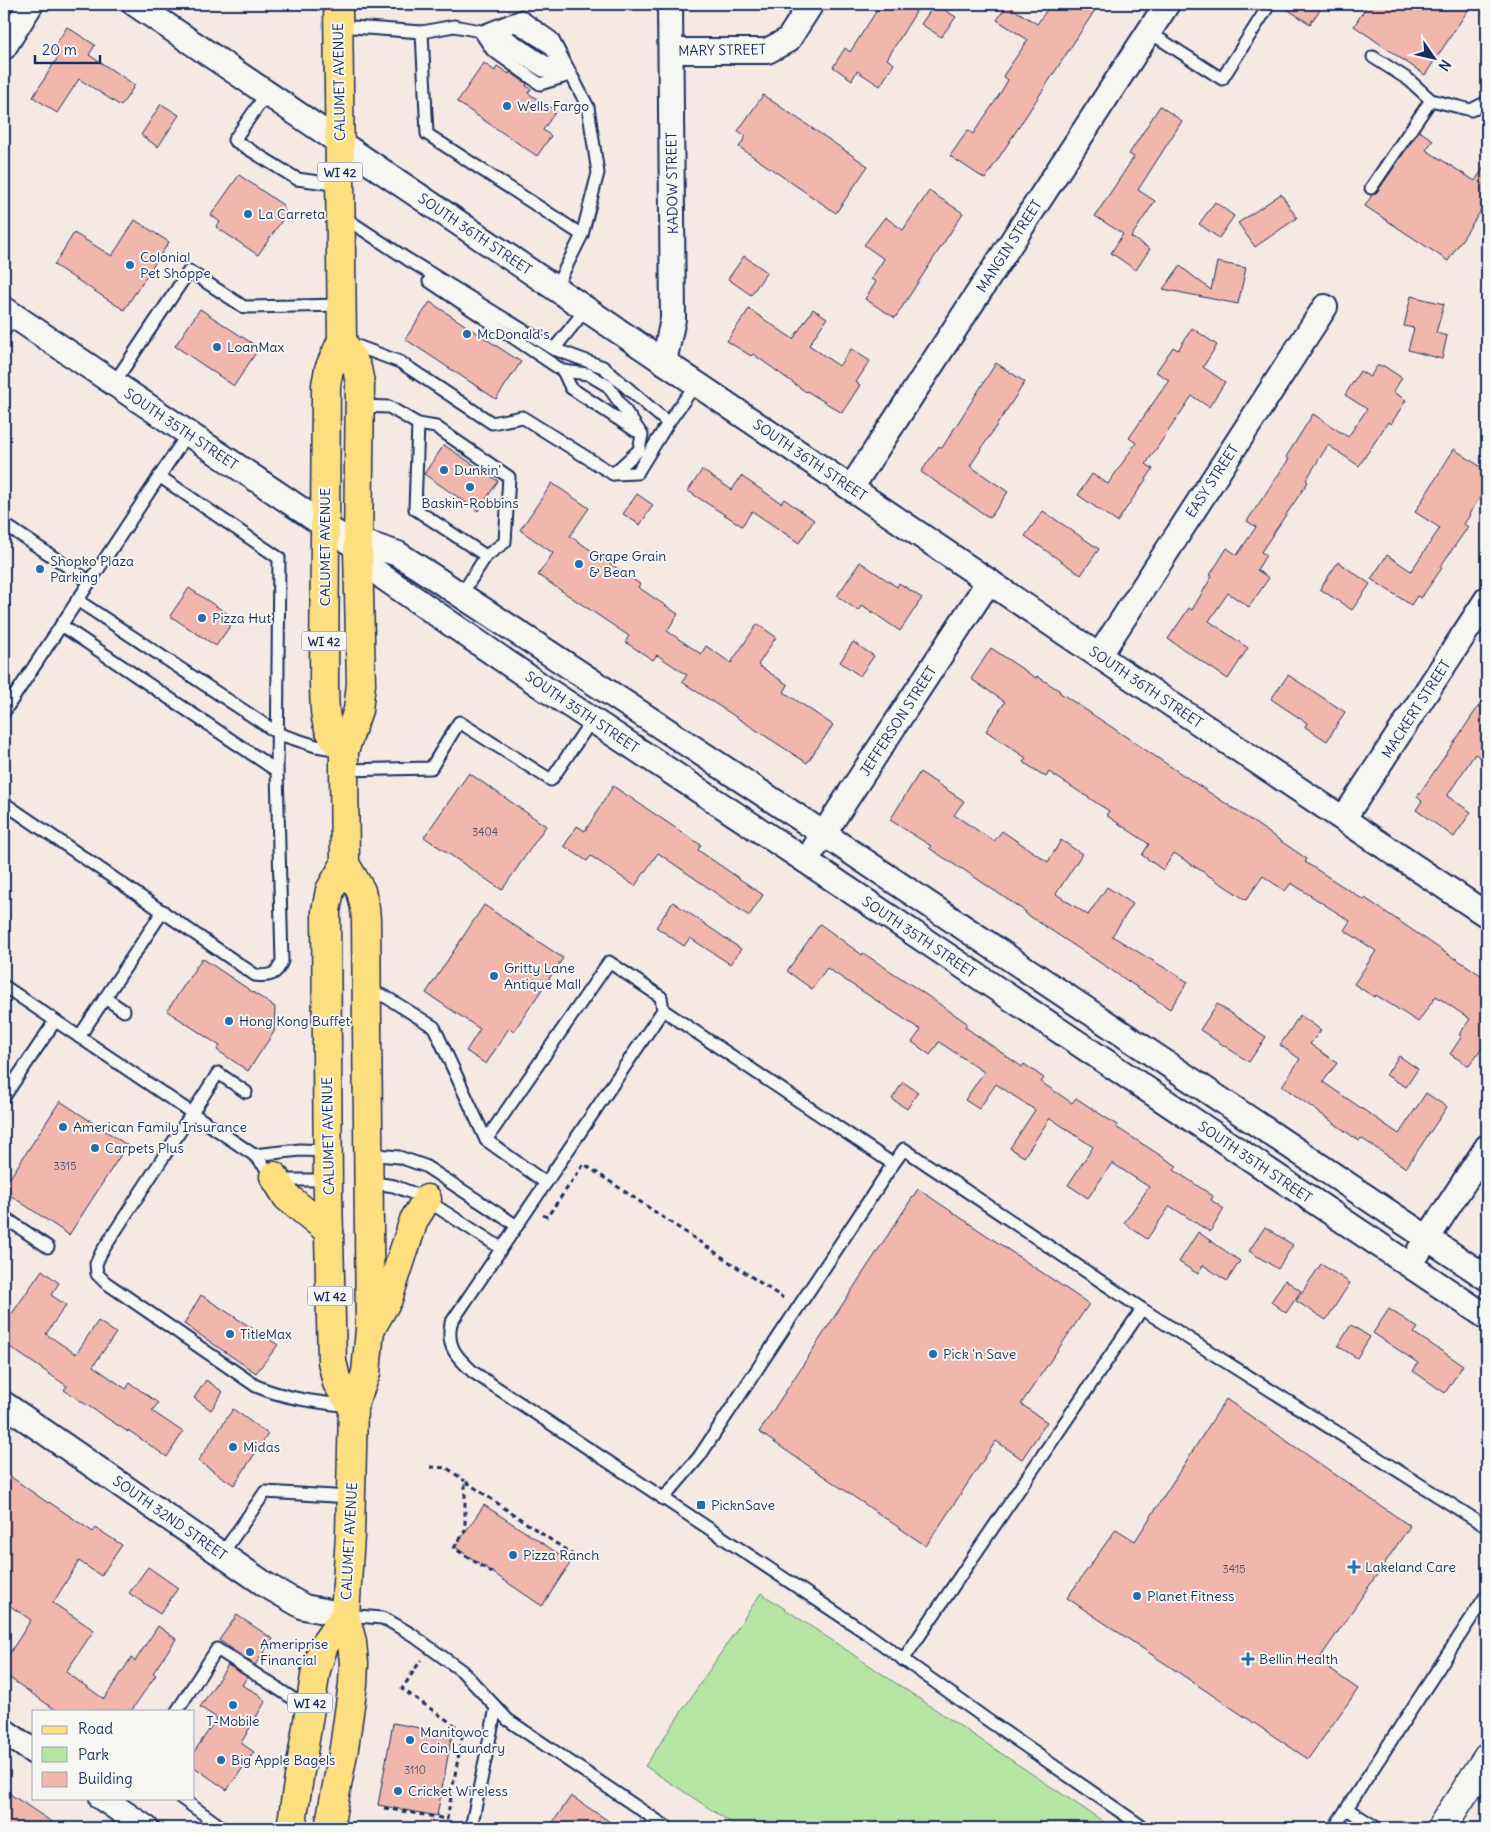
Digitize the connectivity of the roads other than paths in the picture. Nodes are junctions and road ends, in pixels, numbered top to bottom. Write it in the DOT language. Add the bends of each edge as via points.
graph roads {
  1 [pos="31,4"];
  2 [pos="135,4"];
  3 [pos="670,4"];
  4 [pos="811,4"];
  5 [pos="1167,4"];
  6 [pos="1268,4"];
  7 [pos="338,15"];
  8 [pos="422,32"];
  9 [pos="480,32"];
  10 [pos="1149,32"];
  11 [pos="4,47"];
  12 [pos="670,51"];
  13 [pos="1373,57"];
  14 [pos="570,74"];
  15 [pos="267,94"];
  16 [pos="1431,100"];
  17 [pos="1487,102"];
  18 [pos="340,142"];
  19 [pos="340,185"];
  20 [pos="1371,188"];
  21 [pos="340,215"];
  22 [pos="582,234"];
  23 [pos="407,260"];
  24 [pos="555,288"];
  25 [pos="342,305"];
  26 [pos="1325,307"];
  27 [pos="586,309"];
  28 [pos="7,319"];
  29 [pos="342,340"];
  30 [pos="554,349"];
  31 [pos="664,362"];
  32 [pos="563,371"];
  33 [pos="114,383"];
  34 [pos="696,384"];
  35 [pos="360,406"];
  36 [pos="668,423"];
  37 [pos="418,424"];
  38 [pos="188,433"];
  39 [pos="642,435"];
  40 [pos="613,474"];
  41 [pos="159,476"];
  42 [pos="851,488"];
  43 [pos="4,524"];
  44 [pos="325,525"];
  45 [pos="358,548"];
  46 [pos="486,556"];
  47 [pos="89,581"];
  48 [pos="990,582"];
  49 [pos="461,595"];
  50 [pos="1487,599"];
  51 [pos="77,600"];
  52 [pos="61,625"];
  53 [pos="1099,656"];
  54 [pos="4,712"];
  55 [pos="592,720"];
  56 [pos="279,734"];
  57 [pos="344,760"];
  58 [pos="277,771"];
  59 [pos="4,803"];
  60 [pos="1344,818"];
  61 [pos="824,834"];
  62 [pos="806,861"];
  63 [pos="345,864"];
  64 [pos="163,911"];
  65 [pos="1487,915"];
  66 [pos="4,986"];
  67 [pos="366,989"];
  68 [pos="105,998"];
  69 [pos="663,1010"];
  70 [pos="124,1011"];
  71 [pos="55,1020"];
  72 [pos="79,1037"];
  73 [pos="246,1092"];
  74 [pos="4,1097"];
  75 [pos="192,1114"];
  76 [pos="486,1140"];
  77 [pos="1487,1147"];
  78 [pos="328,1151"];
  79 [pos="368,1154"];
  80 [pos="254,1156"];
  81 [pos="893,1164"];
  82 [pos="274,1176"];
  83 [pos="328,1180"];
  84 [pos="368,1182"];
  85 [pos="546,1183"];
  86 [pos="427,1199"];
  87 [pos="4,1217"];
  88 [pos="517,1226"];
  89 [pos="329,1231"];
  90 [pos="1428,1238"];
  91 [pos="48,1247"];
  92 [pos="501,1248"];
  93 [pos="1409,1265"];
  94 [pos="1487,1278"];
  95 [pos="1142,1309"];
  96 [pos="1487,1317"];
  97 [pos="370,1330"];
  98 [pos="4,1404"];
  99 [pos="353,1407"];
  100 [pos="351,1497"];
  101 [pos="663,1498"];
  102 [pos="1487,1527"];
  103 [pos="222,1554"];
  104 [pos="1487,1594"];
  105 [pos="345,1615"];
  106 [pos="903,1660"];
  107 [pos="496,1708"];
  108 [pos="309,1709"];
  109 [pos="177,1710"];
  110 [pos="4,1731"];
  111 [pos="32,1751"];
  112 [pos="1487,1758"];
  113 [pos="184,1800"];
  114 [pos="115,1802"];
  115 [pos="1347,1809"];
  116 [pos="146,1828"];
  117 [pos="223,1828"];
  118 [pos="291,1828"];
  119 [pos="329,1828"];
  120 [pos="470,1828"];
  121 [pos="668,1828"];
  122 [pos="1144,1828"];
  123 [pos="1334,1828"];
  124 [pos="1377,1828"];
  125 [pos="1441,1828"];
  1 -- 11 [label="street"];
  2 -- 15 [label="street, SOUTH 36TH STREET"];
  3 -- 12 [label="street, KADOW STREET"];
  4 -- 12 [label="street, MARY STREET" via="788,40 767,51"];
  5 -- 10 [label="street, MANGIN STREET"];
  6 -- 10 [label="lane" via="1222,78"];
  7 -- 8 [label="lane"];
  7 -- 18 [label="main road, CALUMET AVENUE / WI 42"];
  8 -- 9 [label="lane" via="454,26"];
  8 -- 22 [label="lane" via="427,134"];
  9 -- 14 [label="lane" via="507,36"];
  9 -- 14 [label="lane" via="492,50 540,84"];
  9 -- 14 [label="lane" via="521,16 552,38"];
  10 -- 42 [label="street, MANGIN STREET"];
  12 -- 31 [label="street, KADOW STREET" via="673,319"];
  13 -- 16 [label="lane" via="1409,80"];
  14 -- 22 [label="lane" via="588,106 598,173"];
  15 -- 18 [label="street, SOUTH 36TH STREET"];
  15 -- 19 [label="lane" via="234,140 297,179"];
  16 -- 17 [label="lane" via="1472,110"];
  16 -- 20 [label="lane"];
  18 -- 19 [label="main road, CALUMET AVENUE / WI 42"];
  18 -- 24 [label="street, SOUTH 36TH STREET"];
  19 -- 21 [label="main road, CALUMET AVENUE / WI 42"];
  21 -- 23 [label="lane"];
  21 -- 25 [label="main road, CALUMET AVENUE / WI 42"];
  22 -- 24 [label="lane"];
  23 -- 30 [label="lane"];
  23 -- 32 [label="lane" via="411,270"];
  24 -- 27 [label="street, SOUTH 36TH STREET"];
  25 -- 29 [label="main road, CALUMET AVENUE / WI 42"];
  25 -- 33 [label="lane" via="244,307 190,271"];
  26 -- 53 [label="street, EASY STREET"];
  27 -- 30 [label="lane"];
  27 -- 31 [label="street, SOUTH 36TH STREET"];
  28 -- 33 [label="street, SOUTH 35TH STREET"];
  29 -- 35 [label="main road, CALUMET AVENUE / WI 42" via="357,368"];
  29 -- 40 [label="lane" via="400,362 492,423 522,417"];
  29 -- 44 [label="main road, CALUMET AVENUE / WI 42" via="326,384"];
  30 -- 36 [label="lane" via="603,367"];
  31 -- 34 [label="street, SOUTH 36TH STREET"];
  32 -- 39 [label="lane" via="572,388"];
  32 -- 39 [label="lane" via="588,374 608,386"];
  33 -- 38 [label="street, SOUTH 35TH STREET"];
  34 -- 36 [label="lane"];
  34 -- 42 [label="street, SOUTH 36TH STREET"];
  35 -- 37 [label="lane" via="389,406"];
  35 -- 45 [label="main road, CALUMET AVENUE / WI 42"];
  36 -- 40 [label="lane" via="637,473"];
  37 -- 46 [label="lane" via="415,509"];
  37 -- 46 [label="lane" via="436,428 509,477 505,542"];
  38 -- 41 [label="lane"];
  38 -- 44 [label="street, SOUTH 35TH STREET"];
  39 -- 40 [label="lane" via="639,450"];
  41 -- 47 [label="lane"];
  41 -- 56 [label="lane" via="279,558"];
  42 -- 48 [label="street, SOUTH 36TH STREET"];
  43 -- 47 [label="lane"];
  44 -- 45 [label="street, SOUTH 35TH STREET"];
  44 -- 57 [label="main road, CALUMET AVENUE / WI 42" via="326,714 331,735"];
  45 -- 49 [label="street" via="371,545 398,554"];
  45 -- 55 [label="street, SOUTH 35TH STREET" via="373,569 407,594"];
  45 -- 57 [label="main road, CALUMET AVENUE / WI 42" via="360,693"];
  46 -- 49 [label="lane"];
  47 -- 51 [label="lane"];
  48 -- 53 [label="street, SOUTH 36TH STREET"];
  48 -- 61 [label="street, JEFFERSON STREET"];
  49 -- 61 [label="street"];
  50 -- 60 [label="street, MACKERT STREET"];
  51 -- 52 [label="lane"];
  51 -- 56 [label="lane"];
  52 -- 54 [label="lane"];
  52 -- 58 [label="lane"];
  53 -- 60 [label="street, SOUTH 36TH STREET"];
  55 -- 57 [label="lane" via="551,780 459,722 431,768"];
  55 -- 62 [label="street, SOUTH 35TH STREET"];
  56 -- 57 [label="lane" via="316,746"];
  56 -- 58 [label="lane"];
  57 -- 63 [label="main road, CALUMET AVENUE / WI 42"];
  58 -- 64 [label="lane" via="282,961 279,970 263,976 255,975"];
  59 -- 64 [label="lane"];
  60 -- 65 [label="street, SOUTH 36TH STREET"];
  61 -- 62 [label="street, JEFFERSON STREET"];
  61 -- 90 [label="street"];
  62 -- 93 [label="street, SOUTH 35TH STREET"];
  63 -- 67 [label="main road, CALUMET AVENUE / WI 42" via="361,891 365,908"];
  63 -- 78 [label="main road, CALUMET AVENUE / WI 42" via="330,890 326,911"];
  64 -- 68 [label="lane"];
  66 -- 71 [label="lane"];
  67 -- 76 [label="lane" via="386,997 434,1027"];
  67 -- 79 [label="main road, CALUMET AVENUE / WI 42"];
  68 -- 70 [label="lane"];
  68 -- 72 [label="lane"];
  69 -- 76 [label="lane" via="661,997 609,962"];
  69 -- 81 [label="lane"];
  69 -- 85 [label="lane"];
  71 -- 72 [label="lane"];
  71 -- 74 [label="lane"];
  72 -- 75 [label="lane"];
  73 -- 75 [label="lane" via="218,1074"];
  75 -- 80 [label="lane"];
  75 -- 99 [label="lane" via="97,1259 96,1269 100,1278 256,1386 274,1394"];
  76 -- 85 [label="lane"];
  77 -- 90 [label="street"];
  78 -- 79 [label="main road"];
  78 -- 80 [label="lane" via="300,1150"];
  78 -- 83 [label="main road, CALUMET AVENUE / WI 42"];
  79 -- 84 [label="main road, CALUMET AVENUE / WI 42"];
  79 -- 88 [label="lane" via="399,1157 425,1166"];
  80 -- 82 [label="lane"];
  81 -- 95 [label="lane" via="904,1149"];
  81 -- 101 [label="lane" via="699,1457"];
  82 -- 83 [label="lane" via="286,1180"];
  82 -- 89 [label="main road" via="287,1197"];
  83 -- 84 [label="main road"];
  83 -- 89 [label="main road, CALUMET AVENUE / WI 42"];
  84 -- 86 [label="lane" via="394,1186"];
  84 -- 97 [label="main road, CALUMET AVENUE / WI 42"];
  85 -- 88 [label="lane"];
  86 -- 92 [label="lane"];
  86 -- 97 [label="main road" via="414,1220 388,1299"];
  87 -- 91 [label="lane"];
  88 -- 92 [label="lane"];
  89 -- 99 [label="main road, CALUMET AVENUE / WI 42" via="332,1361 337,1383"];
  90 -- 93 [label="street"];
  90 -- 94 [label="street"];
  92 -- 101 [label="lane" via="451,1323 449,1335 456,1356 473,1372"];
  93 -- 96 [label="street, SOUTH 35TH STREET"];
  95 -- 102 [label="lane"];
  95 -- 106 [label="lane"];
  97 -- 99 [label="main road, CALUMET AVENUE / WI 42" via="366,1373"];
  98 -- 103 [label="street, SOUTH 32ND STREET"];
  99 -- 100 [label="main road, CALUMET AVENUE / WI 42"];
  100 -- 103 [label="lane" via="264,1492"];
  100 -- 105 [label="main road, CALUMET AVENUE / WI 42"];
  101 -- 106 [label="lane"];
  103 -- 105 [label="street, SOUTH 32ND STREET" via="304,1607"];
  104 -- 115 [label="lane"];
  105 -- 107 [label="lane" via="389,1621 452,1662"];
  105 -- 108 [label="main road, CALUMET AVENUE / WI 42" via="321,1652"];
  105 -- 119 [label="main road, CALUMET AVENUE / WI 42" via="352,1642 353,1684"];
  106 -- 122 [label="lane"];
  107 -- 120 [label="lane"];
  107 -- 121 [label="lane" via="517,1727"];
  108 -- 109 [label="lane" via="217,1649"];
  108 -- 118 [label="main road, CALUMET AVENUE / WI 42"];
  110 -- 111 [label="street"];
  112 -- 125 [label="street"];
  113 -- 117 [label="lane"];
  114 -- 116 [label="street"];
  115 -- 123 [label="lane"];
  115 -- 124 [label="lane"];
}
